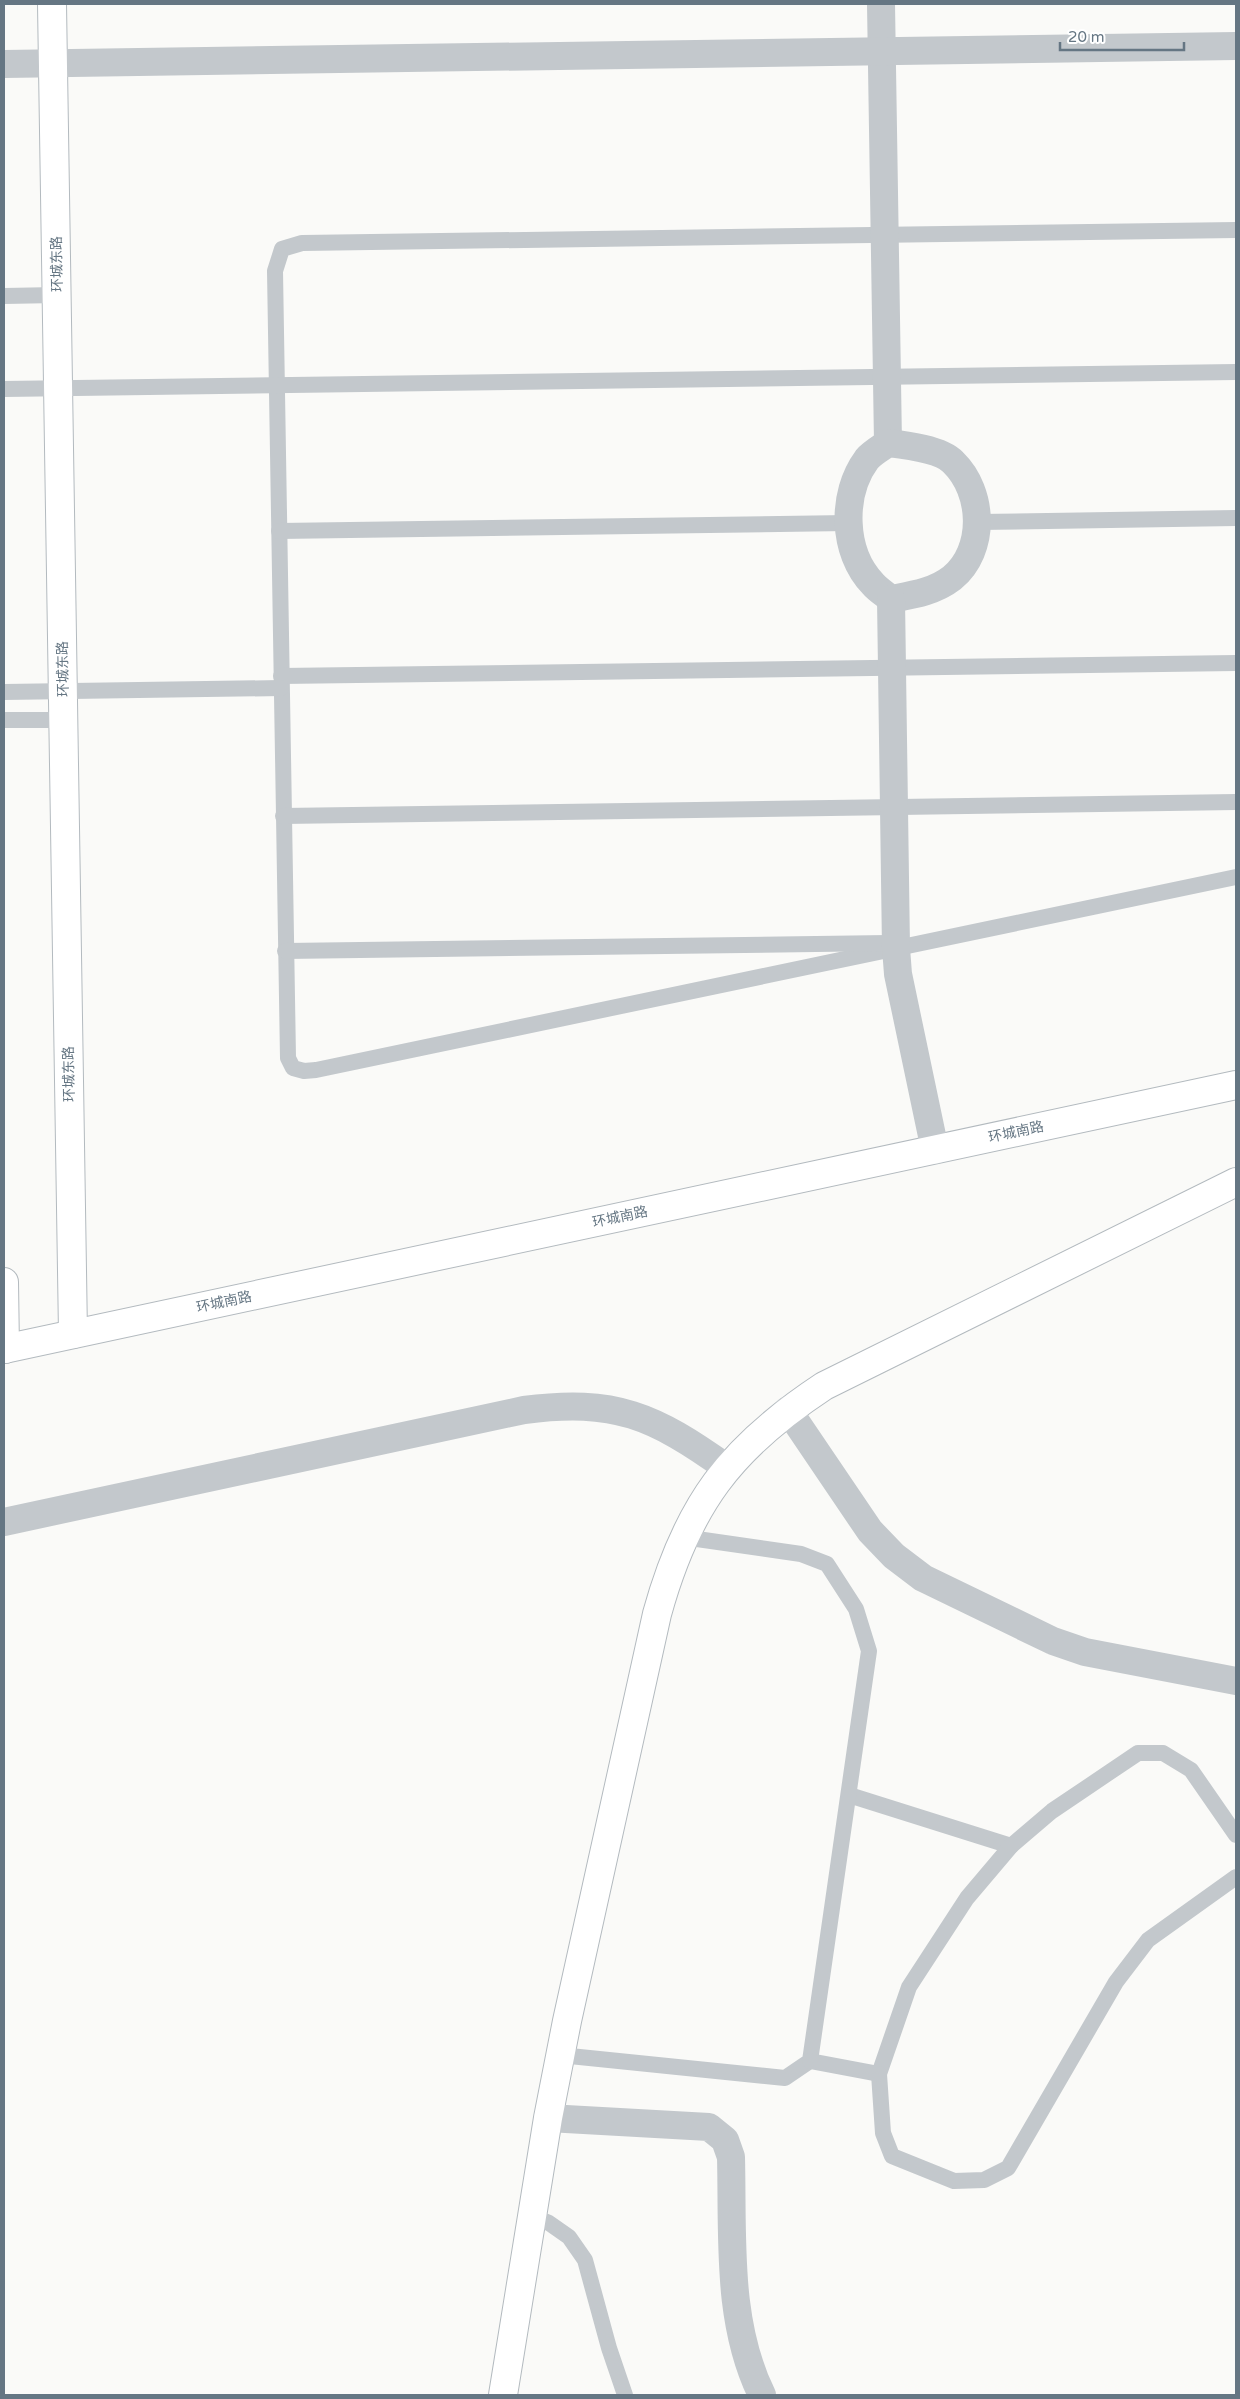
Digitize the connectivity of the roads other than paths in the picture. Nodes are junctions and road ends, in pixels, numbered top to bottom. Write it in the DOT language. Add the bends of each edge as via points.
graph roads {
  1 [pos="52,4"];
  2 [pos="881,4"];
  3 [pos="1236,46"];
  4 [pos="882,51"];
  5 [pos="53,63"];
  6 [pos="4,64"];
  7 [pos="1236,230"];
  8 [pos="885,235"];
  9 [pos="57,295"];
  10 [pos="4,296"];
  11 [pos="1236,372"];
  12 [pos="887,376"];
  13 [pos="277,385"];
  14 [pos="58,388"];
  15 [pos="4,389"];
  16 [pos="888,443"];
  17 [pos="1236,518"];
  18 [pos="978,522"];
  19 [pos="848,523"];
  20 [pos="279,532"];
  21 [pos="891,599"];
  22 [pos="1236,663"];
  23 [pos="891,668"];
  24 [pos="281,682"];
  25 [pos="63,691"];
  26 [pos="4,692"];
  27 [pos="4,720"];
  28 [pos="63,720"];
  29 [pos="1236,802"];
  30 [pos="893,807"];
  31 [pos="283,816"];
  32 [pos="1236,877"];
  33 [pos="896,945"];
  34 [pos="285,951"];
  35 [pos="1236,1085"];
  36 [pos="935,1150"];
  37 [pos="1236,1182"];
  38 [pos="4,1282"];
  39 [pos="73,1334"];
  40 [pos="4,1349"];
  41 [pos="788,1410"];
  42 [pos="727,1468"];
  43 [pos="4,1522"];
  44 [pos="683,1537"];
  45 [pos="1236,1681"];
  46 [pos="848,1795"];
  47 [pos="1236,1835"];
  48 [pos="1011,1846"];
  49 [pos="1236,1877"];
  50 [pos="560,2055"];
  51 [pos="810,2061"];
  52 [pos="879,2074"];
  53 [pos="548,2118"];
  54 [pos="532,2216"];
  55 [pos="503,2395"];
  56 [pos="625,2395"];
  57 [pos="762,2395"];
  1 -- 5 [label="main road, 环城东路"];
  2 -- 4 [label="street"];
  3 -- 4 [label="street"];
  4 -- 5 [label="street"];
  4 -- 8 [label="street"];
  5 -- 6 [label="street"];
  5 -- 9 [label="main road, 环城东路"];
  7 -- 8 [label="lane"];
  8 -- 12 [label="street"];
  8 -- 13 [label="lane" via="302,243 282,249 275,271"];
  9 -- 10 [label="lane"];
  9 -- 14 [label="main road, 环城东路"];
  11 -- 12 [label="lane"];
  12 -- 13 [label="lane"];
  12 -- 16 [label="street"];
  13 -- 14 [label="lane"];
  13 -- 20 [label="lane"];
  14 -- 15 [label="lane"];
  14 -- 25 [label="main road, 环城东路"];
  16 -- 18 [label="street" via="922,447 953,461 972,489"];
  16 -- 19 [label="street" via="868,457 856,477"];
  17 -- 18 [label="lane"];
  18 -- 21 [label="street" via="971,553 952,578 922,594"];
  19 -- 20 [label="lane"];
  19 -- 21 [label="street" via="860,566 873,584"];
  20 -- 24 [label="lane"];
  21 -- 23 [label="street"];
  22 -- 23 [label="lane"];
  23 -- 24 [label="lane"];
  23 -- 30 [label="street"];
  24 -- 25 [label="lane"];
  24 -- 31 [label="lane"];
  25 -- 26 [label="lane"];
  25 -- 28 [label="main road, 环城东路"];
  27 -- 28 [label="lane"];
  28 -- 39 [label="main road, 环城东路"];
  29 -- 30 [label="lane"];
  30 -- 31 [label="lane"];
  30 -- 33 [label="street"];
  31 -- 34 [label="lane"];
  32 -- 33 [label="lane"];
  33 -- 34 [label="lane"];
  33 -- 34 [label="lane" via="304,1071 293,1068 288,1058"];
  33 -- 36 [label="street" via="898,974"];
  35 -- 36 [label="main road, 环城南路"];
  36 -- 39 [label="main road, 环城南路"];
  37 -- 41 [label="main road" via="824,1386"];
  38 -- 40 [label="main road"];
  39 -- 40 [label="main road, 环城南路"];
  41 -- 42 [label="main road"];
  41 -- 45 [label="street" via="870,1531 894,1556 923,1578 1053,1641 1085,1652"];
  42 -- 43 [label="street" via="686,1438 640,1416 612,1409 554,1406"];
  42 -- 44 [label="main road" via="703,1500"];
  44 -- 46 [label="lane" via="801,1554 827,1564 856,1609 869,1650"];
  44 -- 50 [label="main road" via="656,1614"];
  46 -- 48 [label="lane"];
  46 -- 51 [label="lane"];
  47 -- 48 [label="lane" via="1191,1770 1163,1753 1138,1753 1052,1811"];
  48 -- 52 [label="lane" via="967,1898 909,1988"];
  49 -- 52 [label="lane" via="1148,1940 1116,1982 1008,2168 984,2180 954,2181 892,2156 883,2133"];
  50 -- 51 [label="lane" via="785,2078"];
  50 -- 53 [label="main road"];
  51 -- 52 [label="lane"];
  53 -- 54 [label="main road"];
  53 -- 57 [label="street" via="709,2127 725,2140 731,2157 734,2292 740,2334"];
  54 -- 55 [label="main road"];
  54 -- 56 [label="lane" via="550,2223 569,2237 585,2260"];
}
